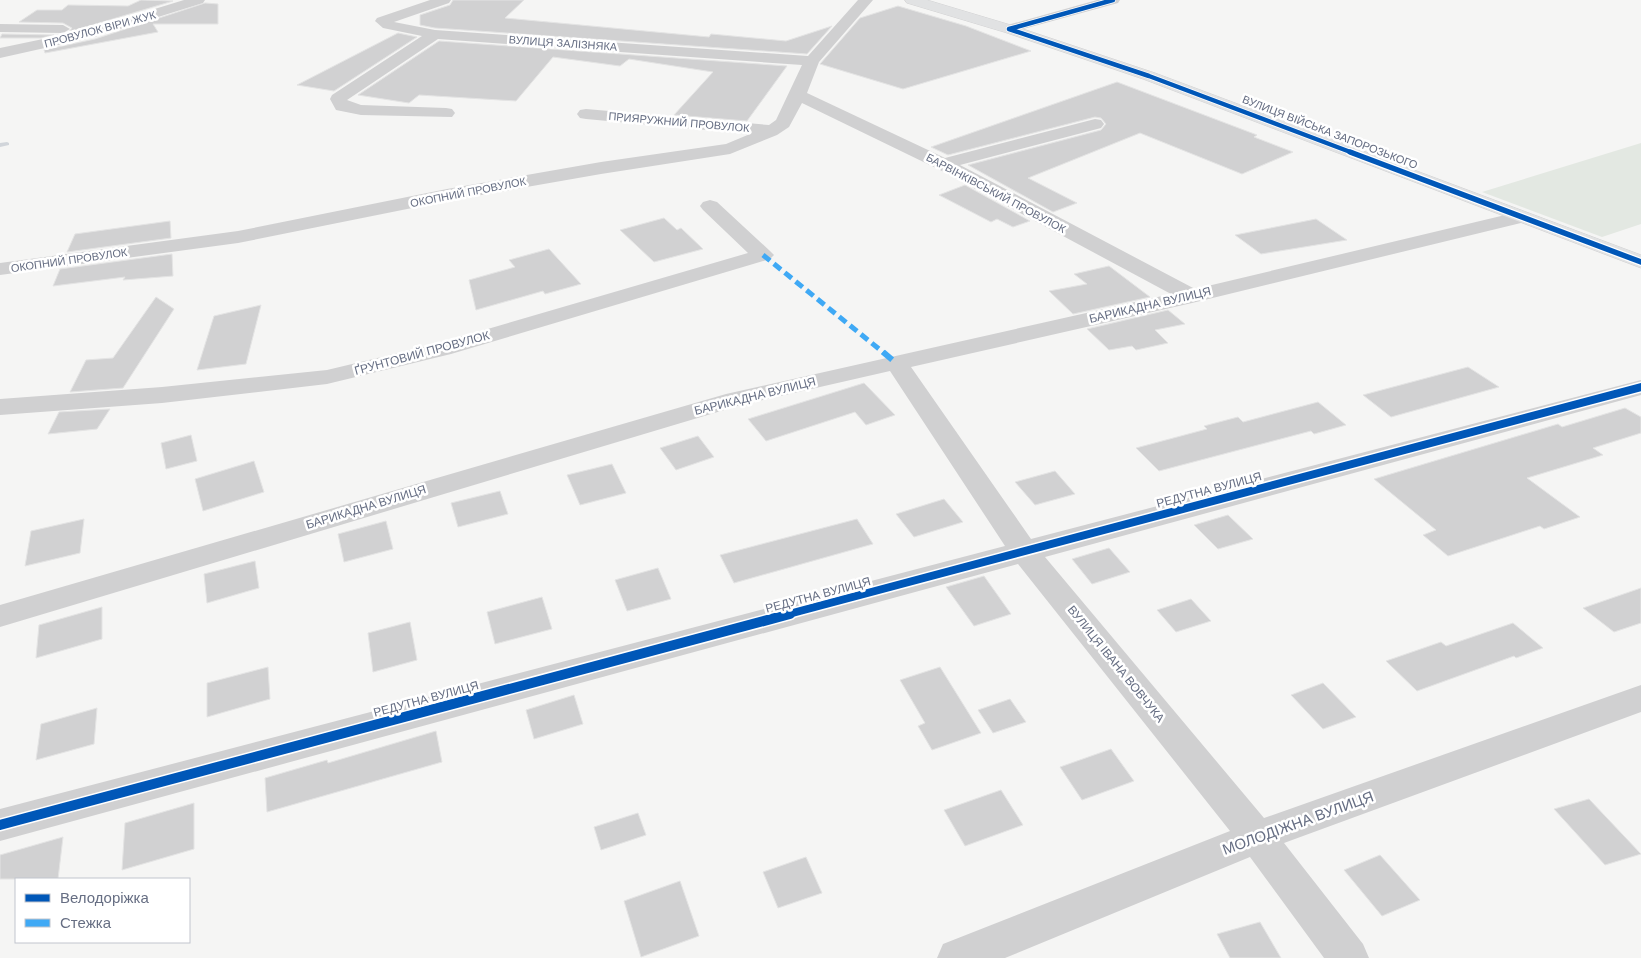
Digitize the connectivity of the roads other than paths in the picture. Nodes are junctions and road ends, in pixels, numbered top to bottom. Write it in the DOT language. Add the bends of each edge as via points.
graph roads {
  1 [pos="198,0"];
  2 [pos="444,0"];
  3 [pos="866,0"];
  4 [pos="912,0"];
  5 [pos="1113,0"];
  6 [pos="0,28"];
  7 [pos="1009,29"];
  8 [pos="89,34"];
  9 [pos="435,34"];
  10 [pos="0,53"];
  11 [pos="812,61"];
  12 [pos="798,95"];
  13 [pos="446,113"];
  14 [pos="586,114"];
  15 [pos="1095,124"];
  16 [pos="772,131"];
  17 [pos="943,164"];
  18 [pos="710,206"];
  19 [pos="1522,217"];
  20 [pos="1641,262"];
  21 [pos="0,269"];
  22 [pos="1192,296"];
  23 [pos="896,363"];
  24 [pos="1641,387"];
  25 [pos="0,407"];
  26 [pos="1024,551"];
  27 [pos="0,616"];
  28 [pos="1641,698"];
  29 [pos="0,824"];
  30 [pos="1256,837"];
  31 [pos="958,958"];
  32 [pos="1348,958"];
  1 -- 8 [label="street, ПРОВУЛОК ВІРИ ЖУК"];
  2 -- 9 [label="street, ВУЛИЦЯ ЗАЛІЗНЯКА" via="382,21 388,26"];
  3 -- 11 [label="street, ОКОПНИЙ ПРОВУЛОК"];
  4 -- 7 [label="street, ВУЛИЦЯ ВІЙСЬКА ЗАПОРОЗЬКОГО"];
  5 -- 7 [label="street"];
  6 -- 8 [label="street" via="60,28"];
  7 -- 19 [label="street, ВУЛИЦЯ ВІЙСЬКА ЗАПОРОЗЬКОГО" via="1149,76"];
  8 -- 10 [label="street, ПРОВУЛОК ВІРИ ЖУК"];
  9 -- 11 [label="street, ВУЛИЦЯ ЗАЛІЗНЯКА"];
  9 -- 13 [label="street" via="338,99 342,106 360,110"];
  11 -- 12 [label="street, ОКОПНИЙ ПРОВУЛОК"];
  12 -- 16 [label="street, ОКОПНИЙ ПРОВУЛОК" via="783,122"];
  12 -- 17 [label="street, БАРВІНКІВСЬКИЙ ПРОВУЛОК"];
  14 -- 16 [label="street, ПРИЯРУЖНИЙ ПРОВУЛОК"];
  15 -- 17 [label="street"];
  16 -- 21 [label="street, ОКОПНИЙ ПРОВУЛОК" via="730,149 457,193 238,238"];
  17 -- 22 [label="street, БАРВІНКІВСЬКИЙ ПРОВУЛОК"];
  18 -- 25 [label="street, ҐРУНТОВИЙ ПРОВУЛОК" via="763,255 443,349 327,378"];
  19 -- 20 [label="street, ВУЛИЦЯ ВІЙСЬКА ЗАПОРОЗЬКОГО"];
  19 -- 22 [label="street, БАРИКАДНА ВУЛИЦЯ"];
  22 -- 23 [label="street, БАРИКАДНА ВУЛИЦЯ"];
  23 -- 26 [label="street, ВУЛИЦЯ ІВАНА ВОВЧУКА"];
  23 -- 27 [label="street, БАРИКАДНА ВУЛИЦЯ" via="734,399"];
  24 -- 26 [label="street, РЕДУТНА ВУЛИЦЯ"];
  26 -- 29 [label="street, РЕДУТНА ВУЛИЦЯ"];
  26 -- 30 [label="street, ВУЛИЦЯ ІВАНА ВОВЧУКА"];
  28 -- 30 [label="street, МОЛОДІЖНА ВУЛИЦЯ"];
  30 -- 31 [label="street, МОЛОДІЖНА ВУЛИЦЯ"];
  30 -- 32 [label="street, ВУЛИЦЯ ІВАНА ВОВЧУКА"];
}
